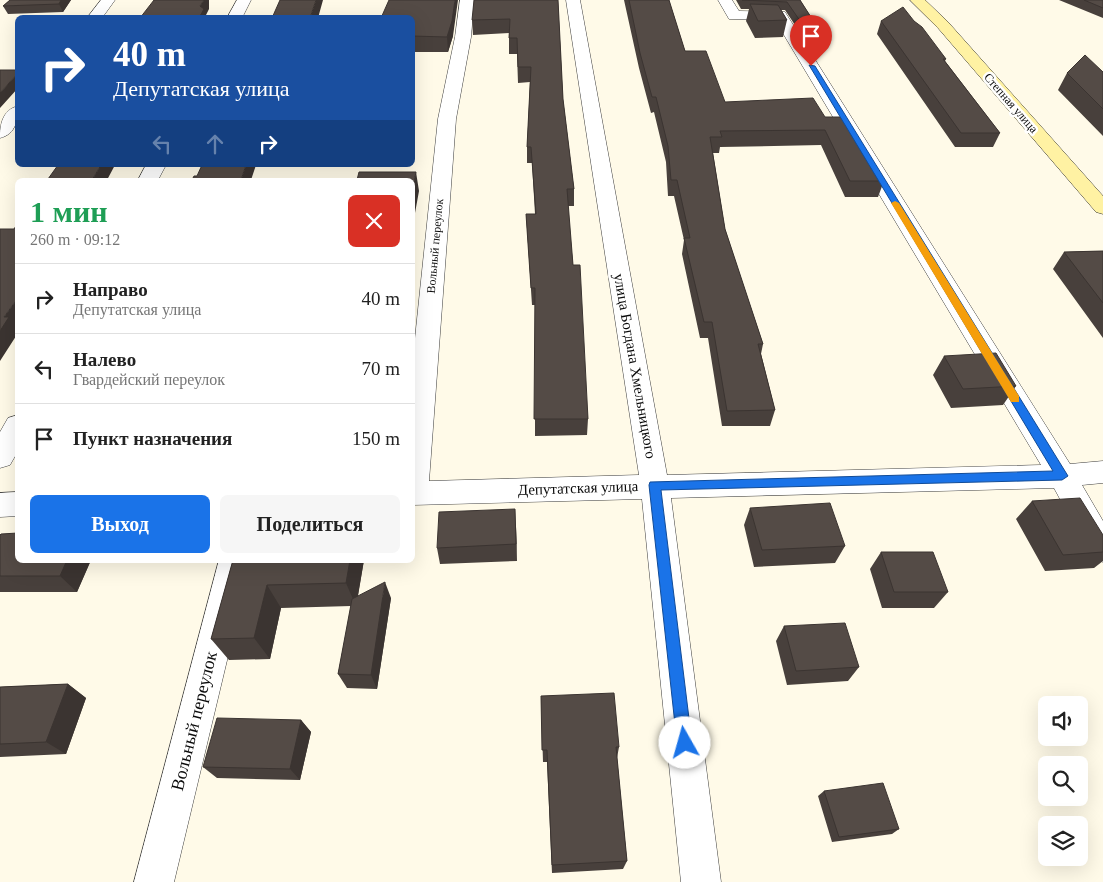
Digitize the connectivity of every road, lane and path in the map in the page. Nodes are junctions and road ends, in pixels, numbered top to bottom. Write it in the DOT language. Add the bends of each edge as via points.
graph roads {
  1 [pos="108,0"];
  2 [pos="244,0"];
  3 [pos="467,0"];
  4 [pos="573,0"];
  5 [pos="725,0"];
  6 [pos="917,0"];
  7 [pos="96,15"];
  8 [pos="236,15"];
  9 [pos="15,116"];
  10 [pos="0,133"];
  11 [pos="1103,208"];
  12 [pos="15,430"];
  13 [pos="0,457"];
  14 [pos="415,472"];
  15 [pos="1103,472"];
  16 [pos="1062,476"];
  17 [pos="655,485"];
  18 [pos="415,493"];
  19 [pos="15,504"];
  20 [pos="0,505"];
  21 [pos="1103,549"];
  22 [pos="233,563"];
  23 [pos="154,882"];
  24 [pos="701,882"];
  1 -- 7 [label="street"];
  2 -- 8 [label="street"];
  3 -- 14 [label="street, Вольный переулок" via="448,119"];
  4 -- 17 [label="street, улица Богдана Хмельницкого"];
  5 -- 16 [label="street" via="734,16 780,15"];
  6 -- 11 [label="street, Степная улица" via="943,25"];
  9 -- 10 [label="street"];
  12 -- 13 [label="street"];
  15 -- 16 [label="street, Депутатская улица"];
  16 -- 17 [label="street, Депутатская улица"];
  16 -- 21 [label="street"];
  17 -- 18 [label="street, Депутатская улица"];
  17 -- 24 [label="street, улица Богдана Хмельницкого"];
  19 -- 20 [label="street"];
  22 -- 23 [label="street, Вольный переулок"];
}
